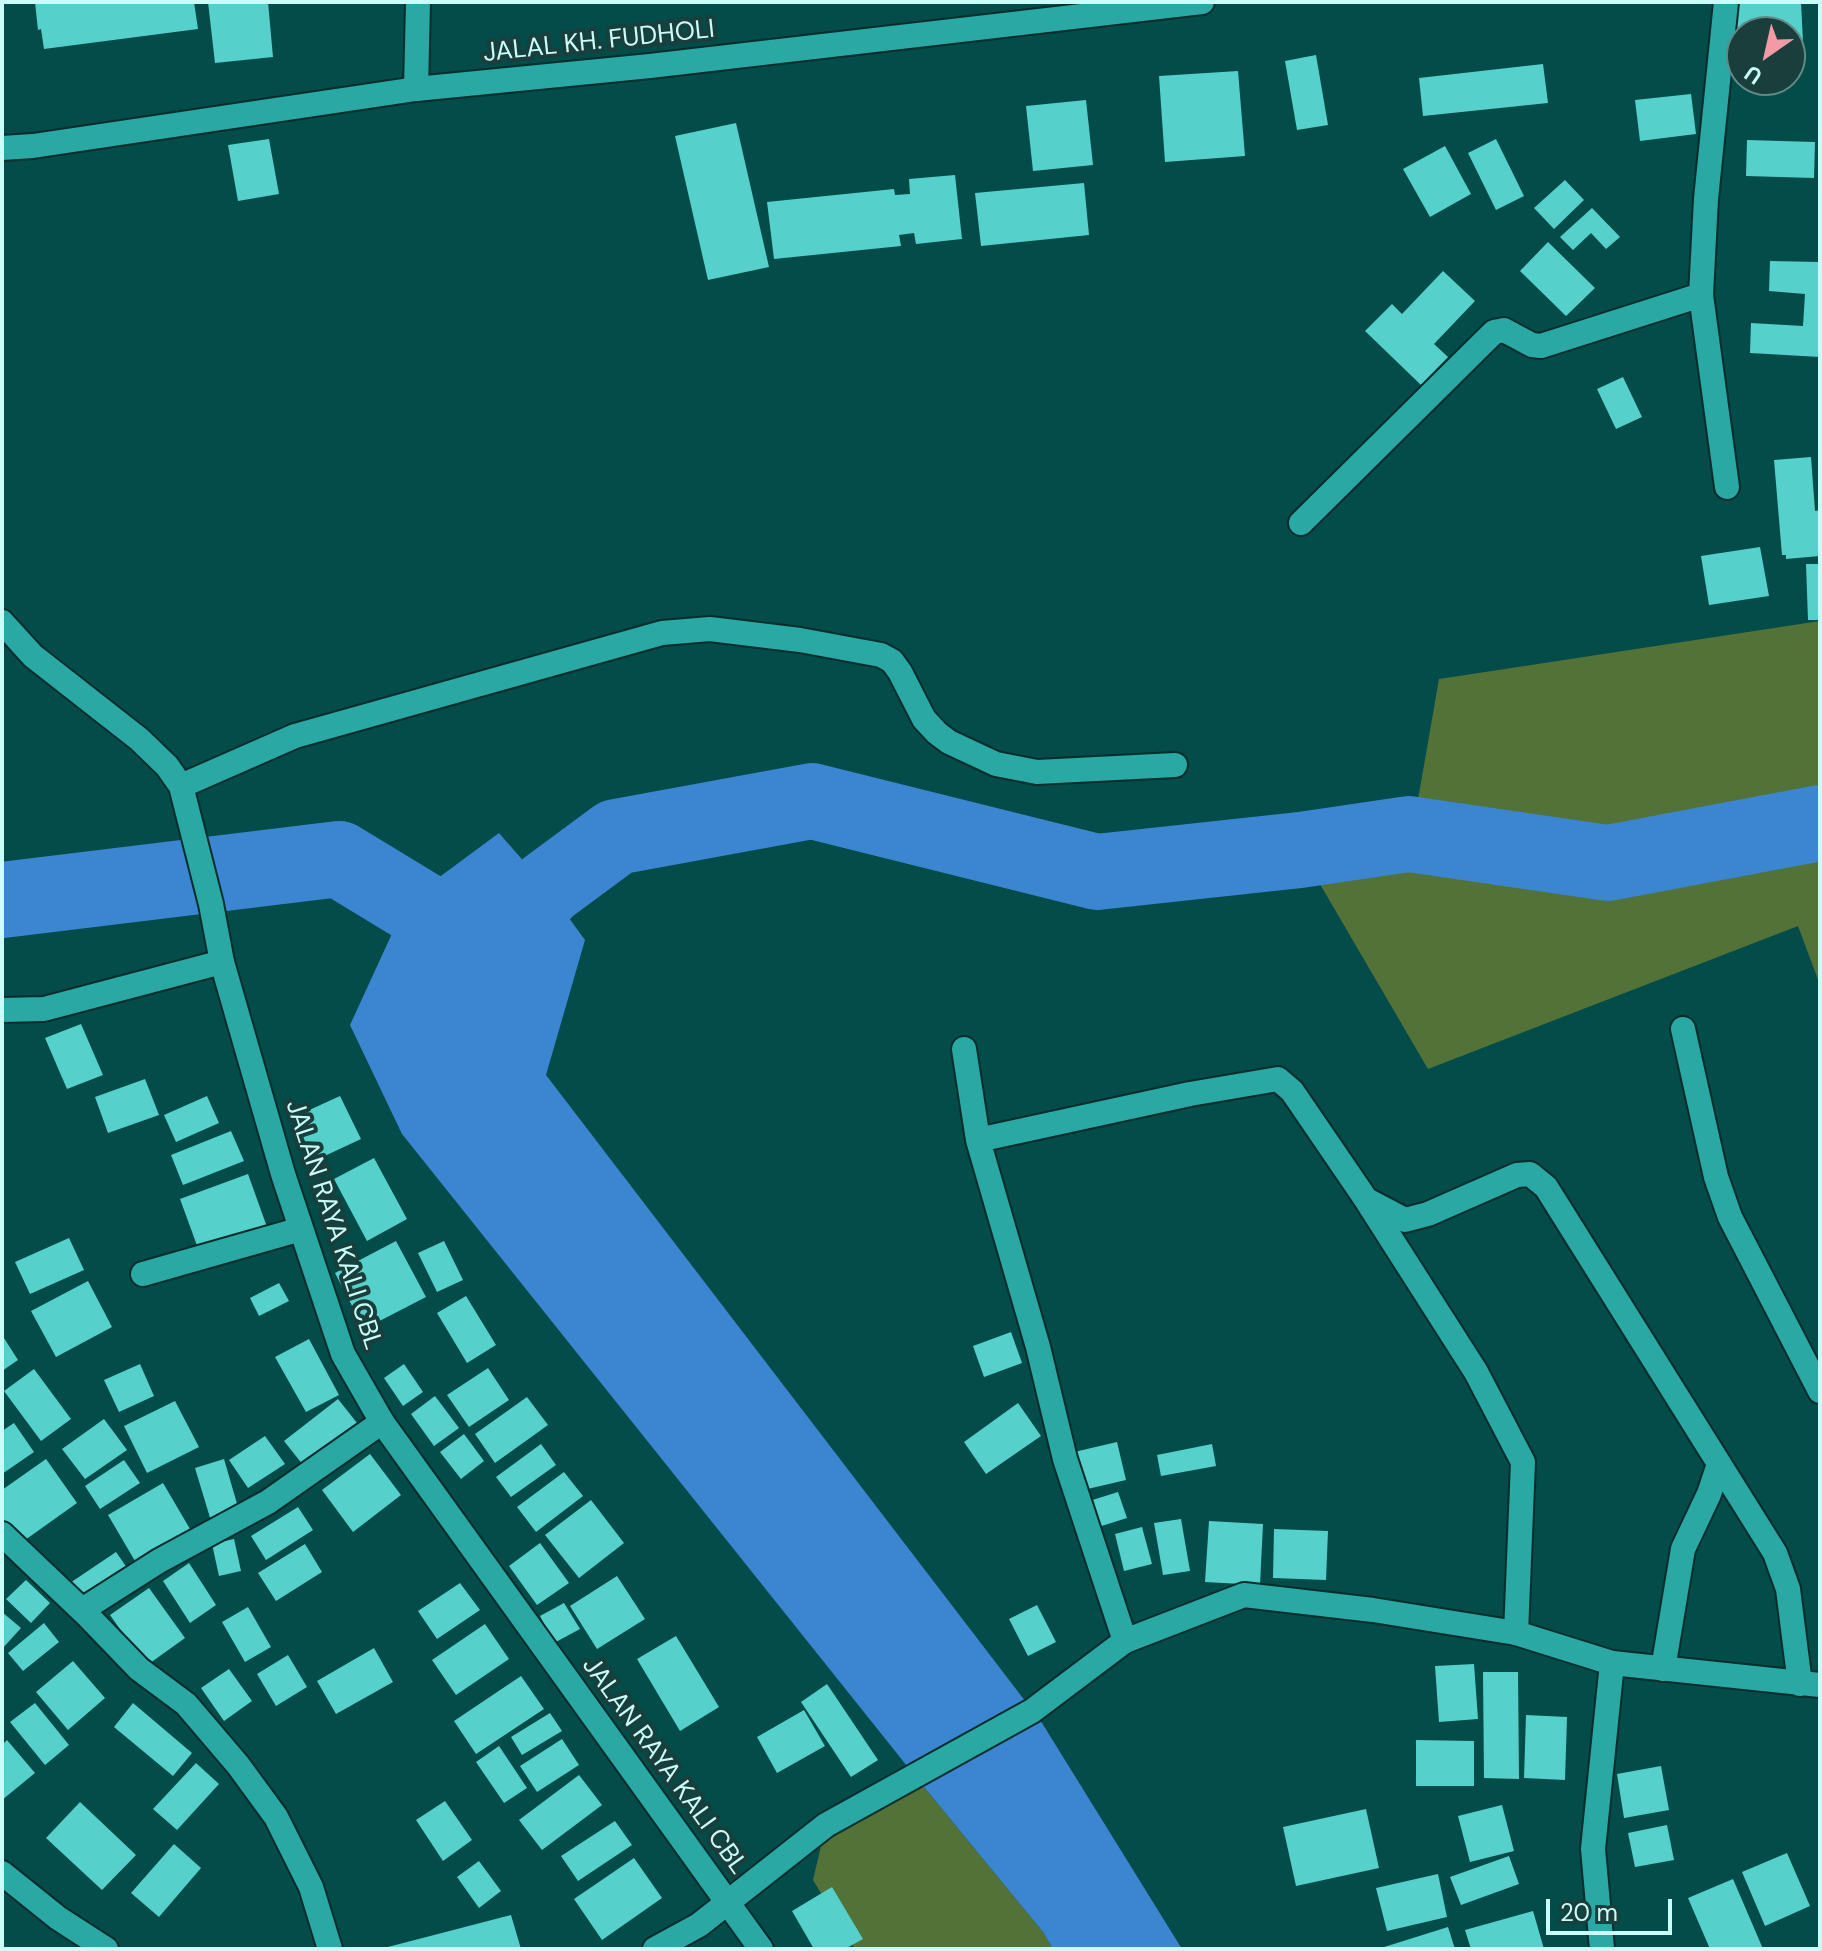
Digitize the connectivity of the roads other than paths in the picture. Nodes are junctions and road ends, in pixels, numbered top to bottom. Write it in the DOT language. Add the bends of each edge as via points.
graph roads {
  1 [pos="418,2"];
  2 [pos="1202,2"];
  3 [pos="1726,2"];
  4 [pos="416,89"];
  5 [pos="2,148"];
  6 [pos="1701,295"];
  7 [pos="1727,487"];
  8 [pos="1301,523"];
  9 [pos="2,622"];
  10 [pos="1175,765"];
  11 [pos="184,793"];
  12 [pos="222,962"];
  13 [pos="2,1010"];
  14 [pos="1683,1029"];
  15 [pos="964,1049"];
  16 [pos="978,1140"];
  17 [pos="1365,1198"];
  18 [pos="301,1229"];
  19 [pos="143,1274"];
  20 [pos="1820,1391"];
  21 [pos="382,1422"];
  22 [pos="1719,1464"];
  23 [pos="2,1534"];
  24 [pos="82,1610"];
  25 [pos="1516,1633"];
  26 [pos="1125,1641"];
  27 [pos="1612,1663"];
  28 [pos="1663,1669"];
  29 [pos="1810,1684"];
  30 [pos="2,1873"];
  31 [pos="728,1902"];
  32 [pos="106,1949"];
  33 [pos="330,1949"];
  34 [pos="655,1949"];
  35 [pos="761,1949"];
  36 [pos="1602,1949"];
  1 -- 4 [label="street"];
  2 -- 4 [label="street, JALAL KH. FUDHOLI"];
  3 -- 6 [label="street"];
  4 -- 5 [label="street, JALAL KH. FUDHOLI"];
  6 -- 7 [label="street"];
  6 -- 8 [label="street" via="1541,346 1504,330 1494,332"];
  9 -- 11 [label="street, JALAN RAYA KALI CBL" via="33,656 139,739 167,766"];
  10 -- 11 [label="street" via="1037,772 996,764 937,733 900,672 881,655 710,629 662,633 295,736"];
  11 -- 12 [label="street, JALAN RAYA KALI CBL"];
  12 -- 13 [label="street" via="44,1009"];
  12 -- 18 [label="street, JALAN RAYA KALI CBL"];
  14 -- 20 [label="street" via="1730,1217"];
  15 -- 16 [label="street"];
  16 -- 17 [label="street" via="1278,1079 1292,1091"];
  16 -- 26 [label="street" via="1065,1459"];
  17 -- 22 [label="street" via="1396,1217 1410,1219 1517,1175 1535,1177"];
  17 -- 25 [label="street" via="1476,1372 1523,1462"];
  18 -- 19 [label="street"];
  18 -- 21 [label="street, JALAN RAYA KALI CBL" via="343,1354"];
  21 -- 24 [label="street" via="268,1502"];
  21 -- 31 [label="street, JALAN RAYA KALI CBL"];
  22 -- 28 [label="street" via="1683,1549"];
  22 -- 29 [label="street" via="1775,1553"];
  23 -- 24 [label="street"];
  24 -- 33 [label="street" via="139,1669 186,1704 238,1765 276,1817 311,1887"];
  25 -- 26 [label="street" via="1244,1595"];
  25 -- 27 [label="street"];
  26 -- 31 [label="street" via="1032,1711 826,1825"];
  27 -- 28 [label="street"];
  27 -- 36 [label="street" via="1593,1849"];
  28 -- 29 [label="street"];
  30 -- 32 [label="street"];
  31 -- 34 [label="street"];
  31 -- 35 [label="street, JALAN RAYA KALI CBL"];
}
